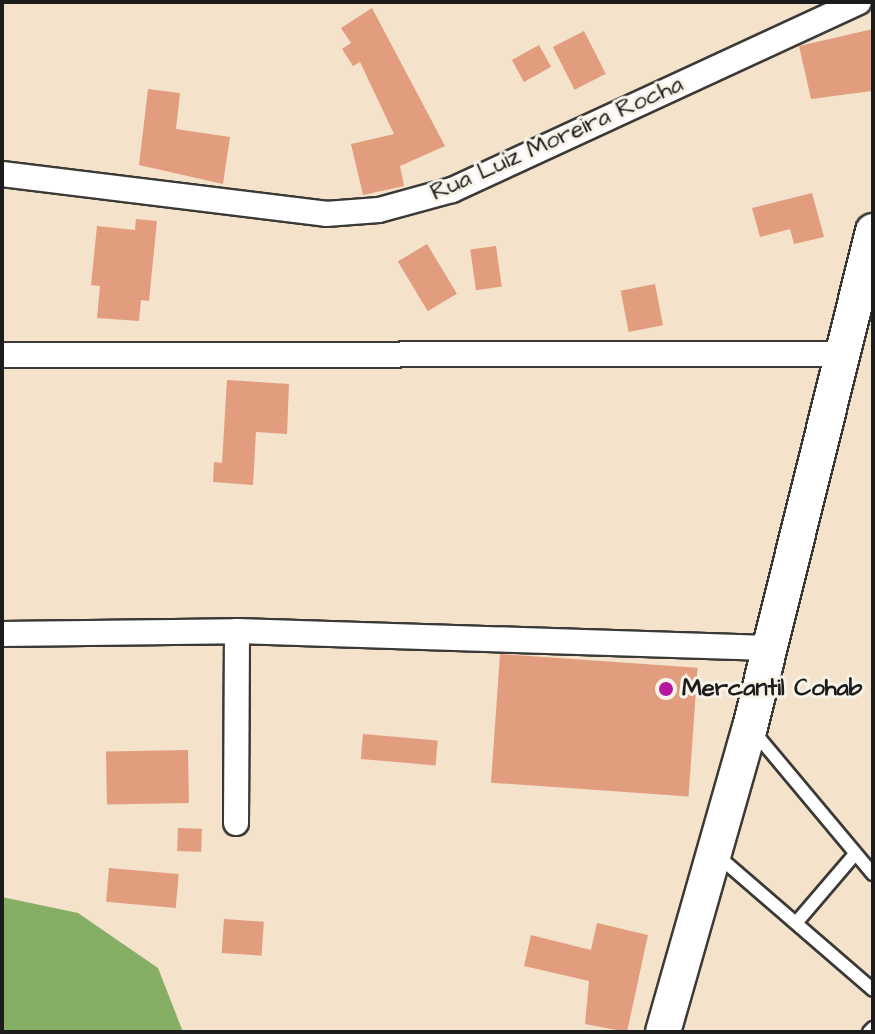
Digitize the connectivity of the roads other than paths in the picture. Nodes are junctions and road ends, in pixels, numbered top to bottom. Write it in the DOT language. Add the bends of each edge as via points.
graph roads {
  1 [pos="859,2"];
  2 [pos="2,174"];
  3 [pos="873,231"];
  4 [pos="842,354"];
  5 [pos="2,355"];
  6 [pos="237,631"];
  7 [pos="2,634"];
  8 [pos="769,648"];
  9 [pos="750,727"];
  10 [pos="236,823"];
  11 [pos="713,851"];
  12 [pos="855,854"];
  13 [pos="873,874"];
  14 [pos="796,923"];
  15 [pos="873,990"];
  16 [pos="663,1032"];
  1 -- 2 [label="street, Rua Luiz Moreira Rocha" via="452,190 379,210 313,213"];
  3 -- 4 [label="main road"];
  4 -- 5 [label="street"];
  4 -- 8 [label="main road"];
  6 -- 7 [label="street"];
  6 -- 8 [label="street"];
  6 -- 10 [label="street"];
  8 -- 9 [label="main road"];
  9 -- 11 [label="main road"];
  9 -- 12 [label="lane"];
  11 -- 14 [label="lane"];
  11 -- 16 [label="main road"];
  12 -- 13 [label="lane"];
  12 -- 14 [label="lane"];
  14 -- 15 [label="lane"];
}
